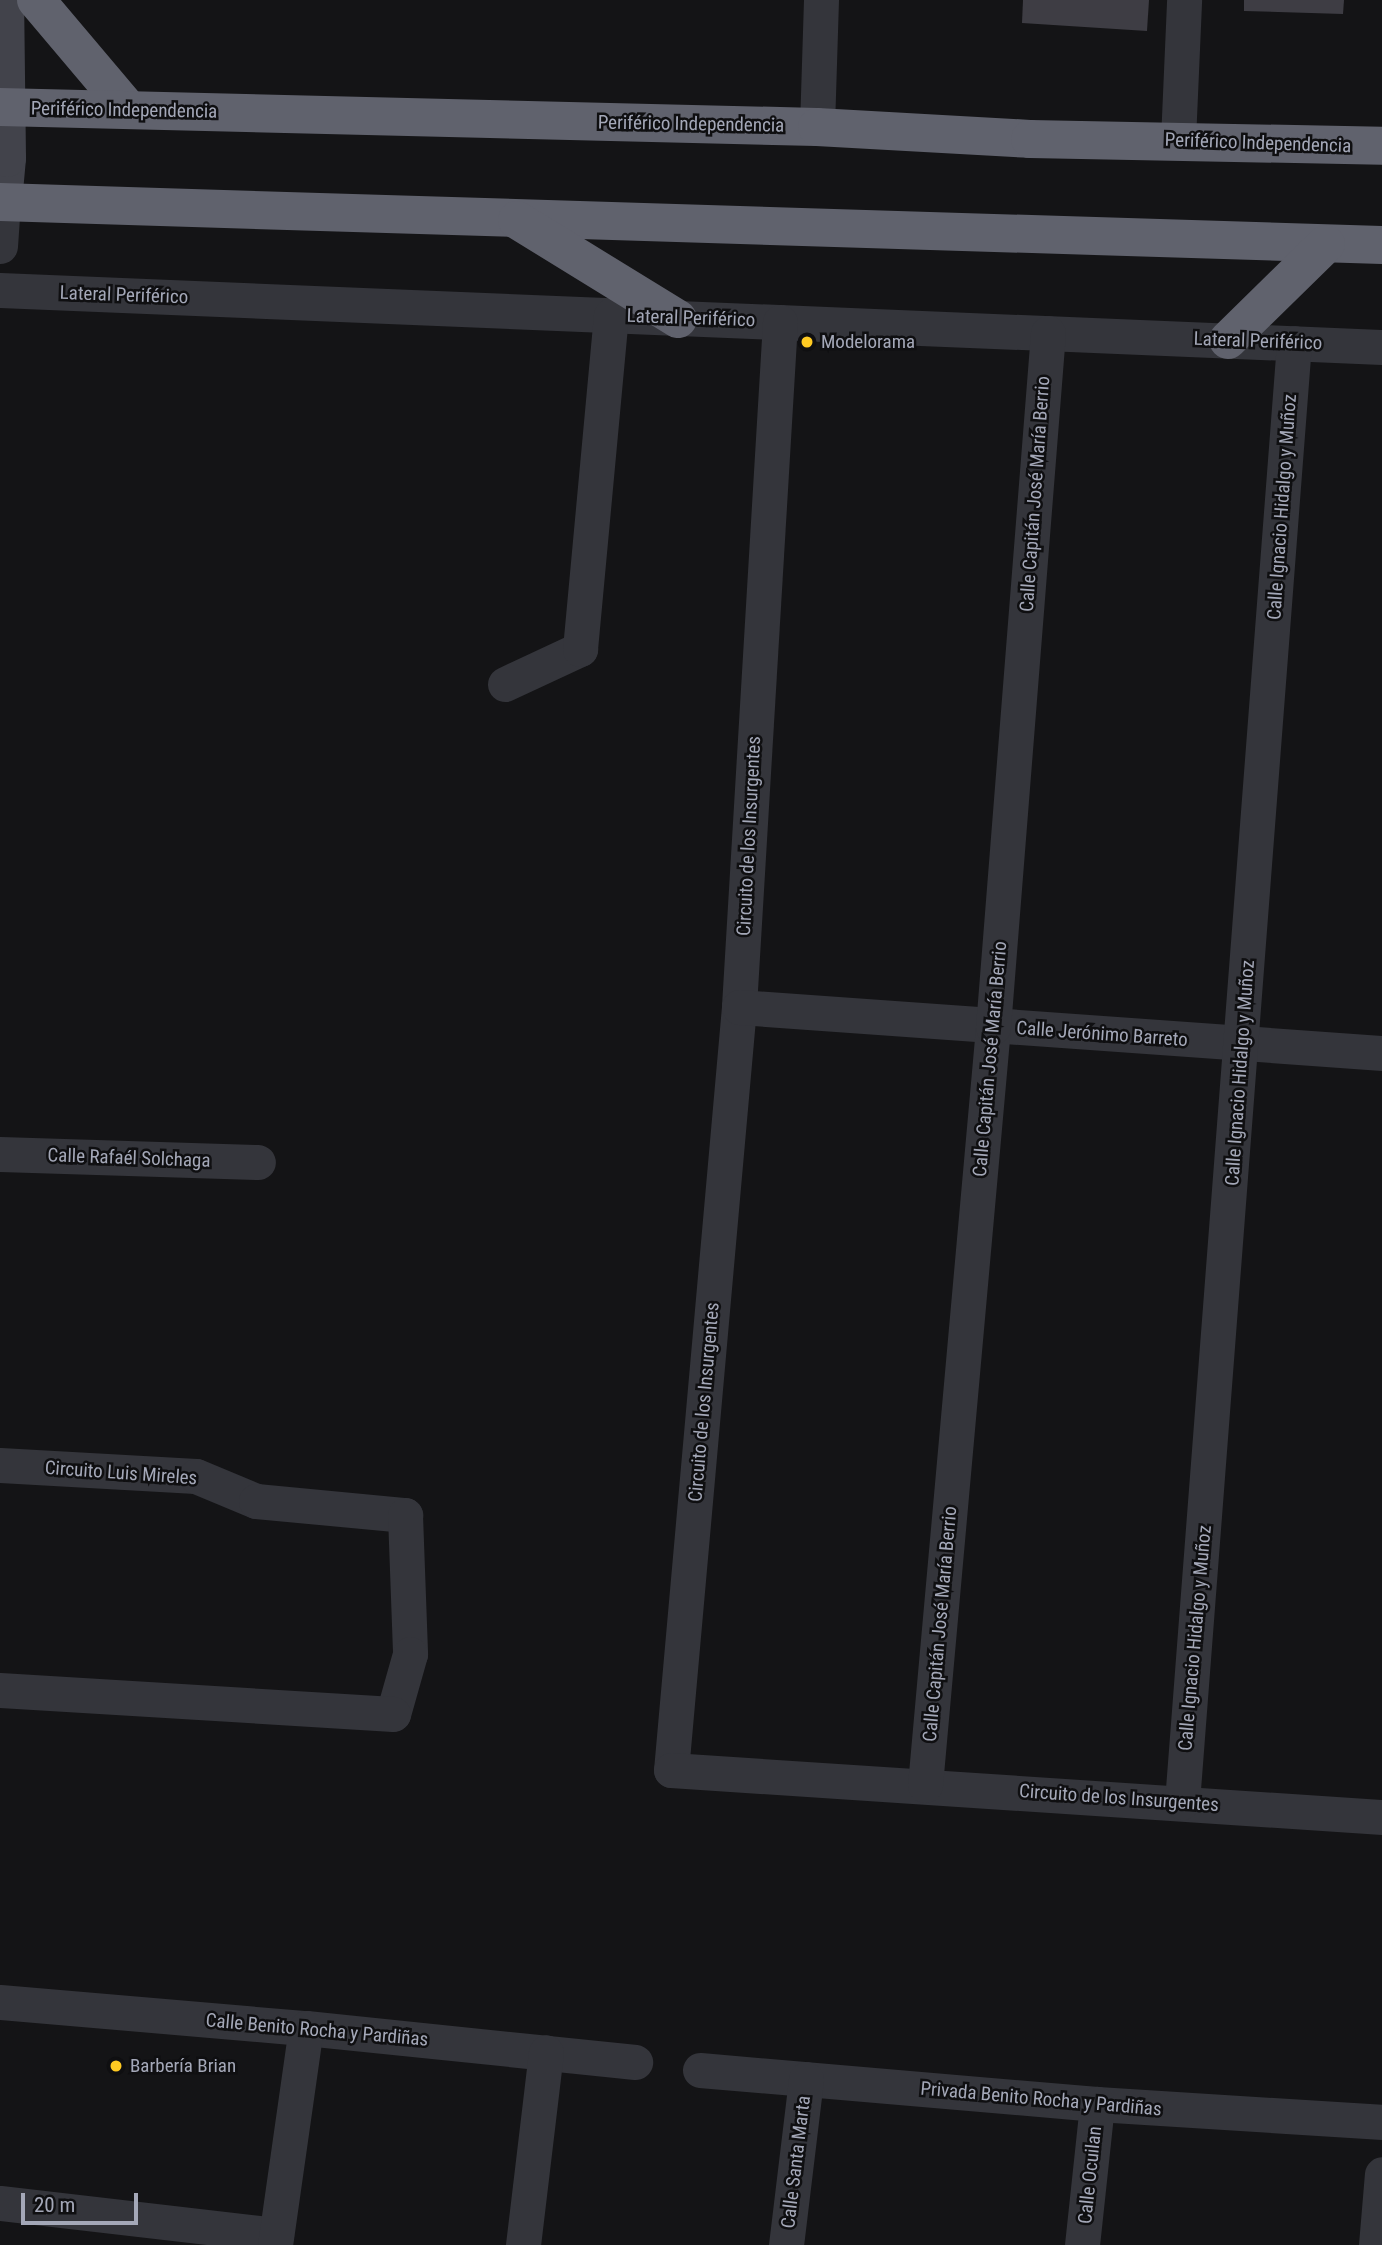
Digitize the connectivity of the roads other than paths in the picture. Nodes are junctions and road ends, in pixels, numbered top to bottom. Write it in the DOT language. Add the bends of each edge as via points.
graph roads {
  1 [pos="5,0"];
  2 [pos="36,0"];
  3 [pos="821,0"];
  4 [pos="1184,0"];
  5 [pos="3,107"];
  6 [pos="128,109"];
  7 [pos="817,127"];
  8 [pos="1178,140"];
  9 [pos="1382,146"];
  10 [pos="1,202"];
  11 [pos="515,219"];
  12 [pos="1326,244"];
  13 [pos="1382,245"];
  14 [pos="0,246"];
  15 [pos="0,290"];
  16 [pos="611,315"];
  17 [pos="678,319"];
  18 [pos="780,322"];
  19 [pos="1048,333"];
  20 [pos="1228,340"];
  21 [pos="1294,343"];
  22 [pos="1382,347"];
  23 [pos="505,684"];
  24 [pos="739,1007"];
  25 [pos="993,1027"];
  26 [pos="1243,1044"];
  27 [pos="1382,1053"];
  28 [pos="0,1154"];
  29 [pos="258,1162"];
  30 [pos="0,1465"];
  31 [pos="0,1690"];
  32 [pos="925,1785"];
  33 [pos="1182,1802"];
  34 [pos="1382,1817"];
  35 [pos="0,2002"];
  36 [pos="306,2028"];
  37 [pos="547,2052"];
  38 [pos="635,2062"];
  39 [pos="700,2070"];
  40 [pos="806,2079"];
  41 [pos="1097,2105"];
  42 [pos="1382,2122"];
  43 [pos="1382,2174"];
  44 [pos="0,2203"];
  45 [pos="275,2240"];
  46 [pos="523,2245"];
  47 [pos="786,2245"];
  48 [pos="1082,2245"];
  49 [pos="1376,2245"];
  1 -- 5 [label="street"];
  2 -- 6 [label="highway"];
  3 -- 7 [label="street"];
  4 -- 8 [label="street"];
  5 -- 6 [label="highway, Periférico Independencia"];
  5 -- 10 [label="street" via="7,158"];
  6 -- 7 [label="highway, Periférico Independencia"];
  7 -- 8 [label="highway, Periférico Independencia" via="1030,139"];
  8 -- 9 [label="highway, Periférico Independencia"];
  10 -- 11 [label="highway"];
  10 -- 14 [label="street"];
  11 -- 12 [label="highway"];
  11 -- 17 [label="highway"];
  12 -- 13 [label="highway"];
  12 -- 20 [label="highway"];
  15 -- 16 [label="street, Lateral Periférico"];
  16 -- 17 [label="street, Lateral Periférico"];
  16 -- 23 [label="street" via="580,649"];
  17 -- 18 [label="street, Lateral Periférico"];
  18 -- 19 [label="street, Lateral Periférico"];
  18 -- 24 [label="street, Circuito de los Insurgentes"];
  19 -- 20 [label="street, Lateral Periférico"];
  19 -- 25 [label="street, Calle Capitán José María Berrio"];
  20 -- 21 [label="street, Lateral Periférico"];
  21 -- 22 [label="street, Lateral Periférico"];
  21 -- 26 [label="street, Calle Ignacio Hidalgo y Muñoz"];
  24 -- 25 [label="street, Calle Jerónimo Barreto"];
  24 -- 32 [label="street, Circuito de los Insurgentes" via="671,1770"];
  25 -- 26 [label="street, Calle Jerónimo Barreto"];
  25 -- 32 [label="street, Calle Capitán José María Berrio"];
  26 -- 27 [label="street, Calle Jerónimo Barreto"];
  26 -- 33 [label="street, Calle Ignacio Hidalgo y Muñoz"];
  28 -- 29 [label="street, Calle Rafaél Solchaga"];
  30 -- 31 [label="street, Circuito Luis Mireles" via="196,1476 256,1501 405,1515 410,1654 393,1714"];
  32 -- 33 [label="street, Circuito de los Insurgentes"];
  33 -- 34 [label="street, Circuito de los Insurgentes"];
  35 -- 36 [label="street, Calle Benito Rocha y Pardiñas"];
  36 -- 37 [label="street, Calle Benito Rocha y Pardiñas"];
  36 -- 45 [label="street"];
  37 -- 38 [label="street, Calle Benito Rocha y Pardiñas"];
  37 -- 46 [label="street"];
  39 -- 40 [label="street, Privada Benito Rocha y Pardiñas"];
  40 -- 41 [label="street, Privada Benito Rocha y Pardiñas"];
  40 -- 47 [label="street, Calle Santa Marta"];
  41 -- 42 [label="street, Privada Benito Rocha y Pardiñas"];
  41 -- 48 [label="street, Calle Ocuilan"];
  43 -- 49 [label="street"];
  44 -- 45 [label="street"];
}
